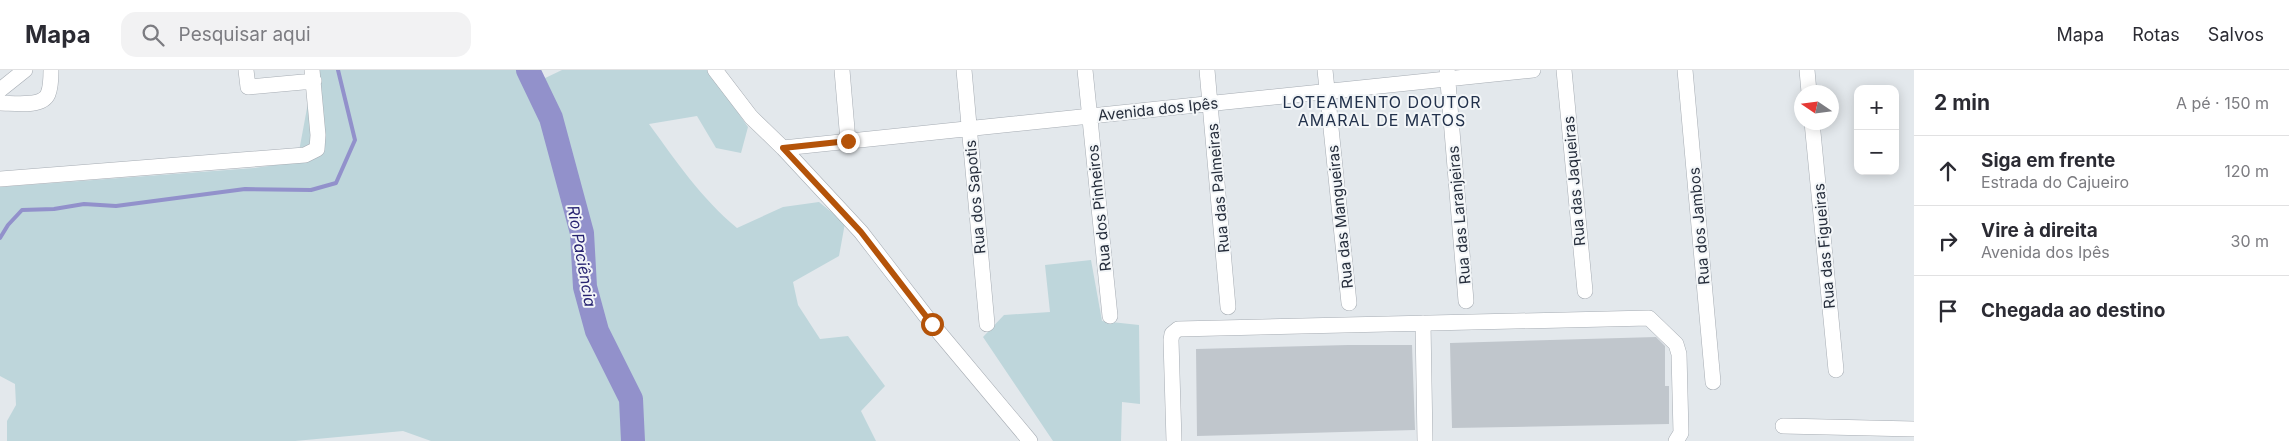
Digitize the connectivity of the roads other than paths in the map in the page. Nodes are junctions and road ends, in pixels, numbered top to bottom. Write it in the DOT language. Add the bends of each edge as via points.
graph roads {
  1 [pos="25,70"];
  2 [pos="52,70"];
  3 [pos="246,70"];
  4 [pos="715,70"];
  5 [pos="842,70"];
  6 [pos="964,70"];
  7 [pos="1085,70"];
  8 [pos="1207,70"];
  9 [pos="1325,70"];
  10 [pos="1533,70"];
  11 [pos="1564,70"];
  12 [pos="1685,70"];
  13 [pos="1807,70"];
  14 [pos="1447,74"];
  15 [pos="313,75"];
  16 [pos="280,77"];
  17 [pos="1808,85"];
  18 [pos="0,90"];
  19 [pos="1327,91"];
  20 [pos="0,103"];
  21 [pos="1211,103"];
  22 [pos="1090,116"];
  23 [pos="969,129"];
  24 [pos="1813,130"];
  25 [pos="848,141"];
  26 [pos="783,148"];
  27 [pos="0,180"];
  28 [pos="1585,291"];
  29 [pos="1466,301"];
  30 [pos="1349,303"];
  31 [pos="1228,307"];
  32 [pos="1110,316"];
  33 [pos="1423,323"];
  34 [pos="987,324"];
  35 [pos="1836,370"];
  36 [pos="1714,382"];
  37 [pos="1783,426"];
  38 [pos="1914,430"];
  39 [pos="1030,441"];
  40 [pos="1174,441"];
  41 [pos="1425,441"];
  42 [pos="1676,441"];
  1 -- 18 [label="street"];
  2 -- 20 [label="street" via="48,95 43,100"];
  3 -- 16 [label="street" via="248,87"];
  4 -- 26 [label="street" via="751,117"];
  5 -- 25 [label="street"];
  6 -- 23 [label="street, Rua dos Sapotis"];
  7 -- 22 [label="street, Rua dos Pinheiros"];
  8 -- 21 [label="street, Rua das Palmeiras"];
  9 -- 19 [label="street, Rua das Mangueiras"];
  10 -- 14 [label="street, Avenida dos Ipês"];
  11 -- 28 [label="street, Rua das Jaqueiras"];
  12 -- 36 [label="street, Rua dos Jambos"];
  13 -- 17 [label="street"];
  14 -- 19 [label="street, Avenida dos Ipês"];
  14 -- 29 [label="street, Rua das Laranjeiras"];
  15 -- 16 [label="street"];
  15 -- 27 [label="street" via="317,149 305,155"];
  19 -- 21 [label="street, Avenida dos Ipês"];
  19 -- 30 [label="street, Rua das Mangueiras"];
  21 -- 22 [label="street, Avenida dos Ipês"];
  21 -- 31 [label="street, Rua das Palmeiras"];
  22 -- 23 [label="street, Avenida dos Ipês"];
  22 -- 32 [label="street, Rua dos Pinheiros"];
  23 -- 25 [label="street, Avenida dos Ipês"];
  23 -- 34 [label="street, Rua dos Sapotis"];
  24 -- 35 [label="street, Rua das Figueiras"];
  25 -- 26 [label="street, Avenida dos Ipês"];
  26 -- 39 [label="street" via="861,232 932,324"];
  33 -- 40 [label="street" via="1175,330 1171,340"];
  33 -- 41 [label="street"];
  33 -- 42 [label="street" via="1649,318 1676,344 1679,354 1681,433"];
  37 -- 38 [label="street"];
}
